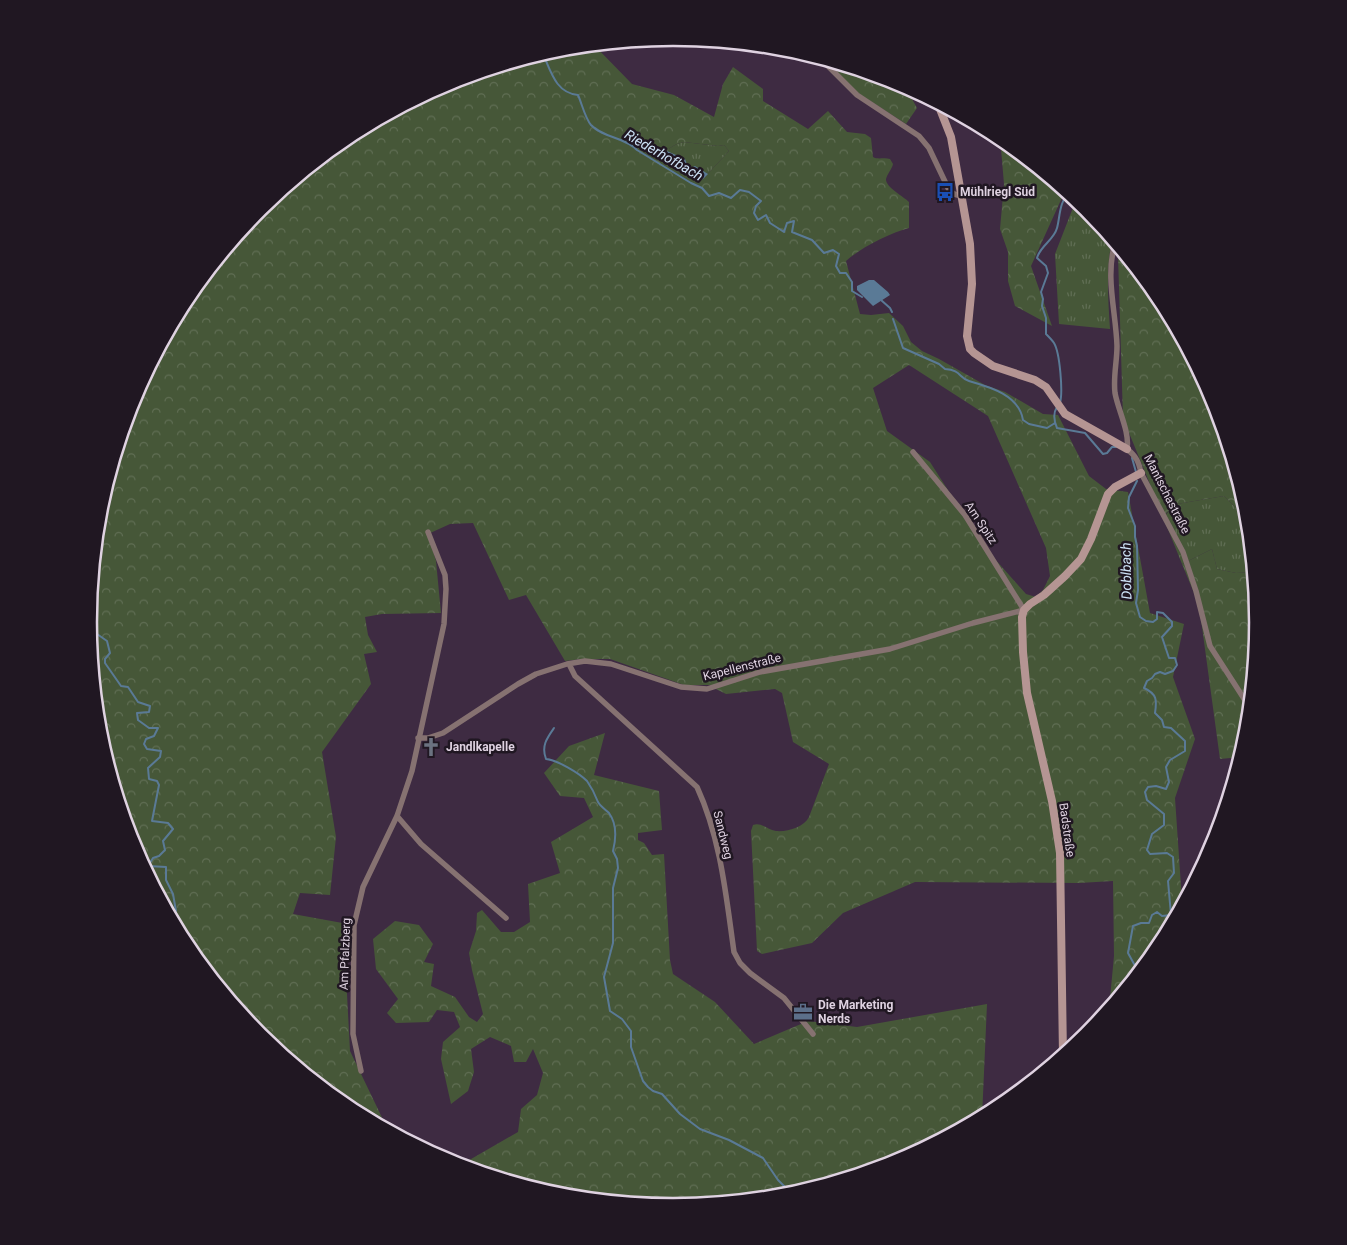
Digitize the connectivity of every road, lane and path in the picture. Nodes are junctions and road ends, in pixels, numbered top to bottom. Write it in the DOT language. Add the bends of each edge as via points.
graph roads {
  1 [pos="830,68"];
  2 [pos="942,113"];
  3 [pos="961,196"];
  4 [pos="1114,251"];
  5 [pos="1127,449"];
  6 [pos="913,452"];
  7 [pos="1141,473"];
  8 [pos="428,532"];
  9 [pos="1024,610"];
  10 [pos="569,664"];
  11 [pos="1245,700"];
  12 [pos="418,738"];
  13 [pos="397,816"];
  14 [pos="506,918"];
  15 [pos="813,1034"];
  16 [pos="1063,1047"];
  17 [pos="361,1071"];
  1 -- 3 [label="street" via="857,95 919,136 929,148 949,190"];
  2 -- 3 [label="street, Mantschastraße" via="952,137"];
  3 -- 5 [label="street, Mantschastraße" via="971,259 967,336 970,349 993,366 1046,387 1058,406 1073,420"];
  4 -- 5 [label="street" via="1110,272 1117,345 1114,382 1128,440"];
  5 -- 7 [label="street, Mantschastraße" via="1134,454"];
  6 -- 9 [label="street, Am Spitz" via="965,515"];
  7 -- 9 [label="street, Kapellenstraße" via="1108,494 1081,559"];
  7 -- 11 [label="street, Mantschastraße" via="1183,552 1210,646"];
  8 -- 12 [label="street" via="443,568 446,598 440,650"];
  9 -- 10 [label="street, Kapellenstraße" via="973,622 890,649 760,672 707,690 681,687 611,664 585,661"];
  9 -- 16 [label="street, Badstraße" via="1026,684 1052,800 1060,853"];
  10 -- 12 [label="street, Kapellenstraße" via="536,674 443,733"];
  10 -- 15 [label="street, Sandweg" via="575,676 697,787 716,843 734,952 750,973 784,998"];
  12 -- 13 [label="street, Am Pfalzberg" via="412,771"];
  13 -- 14 [label="street" via="425,848"];
  13 -- 17 [label="street, Am Pfalzberg" via="363,887 354,925 353,1034"];
}
